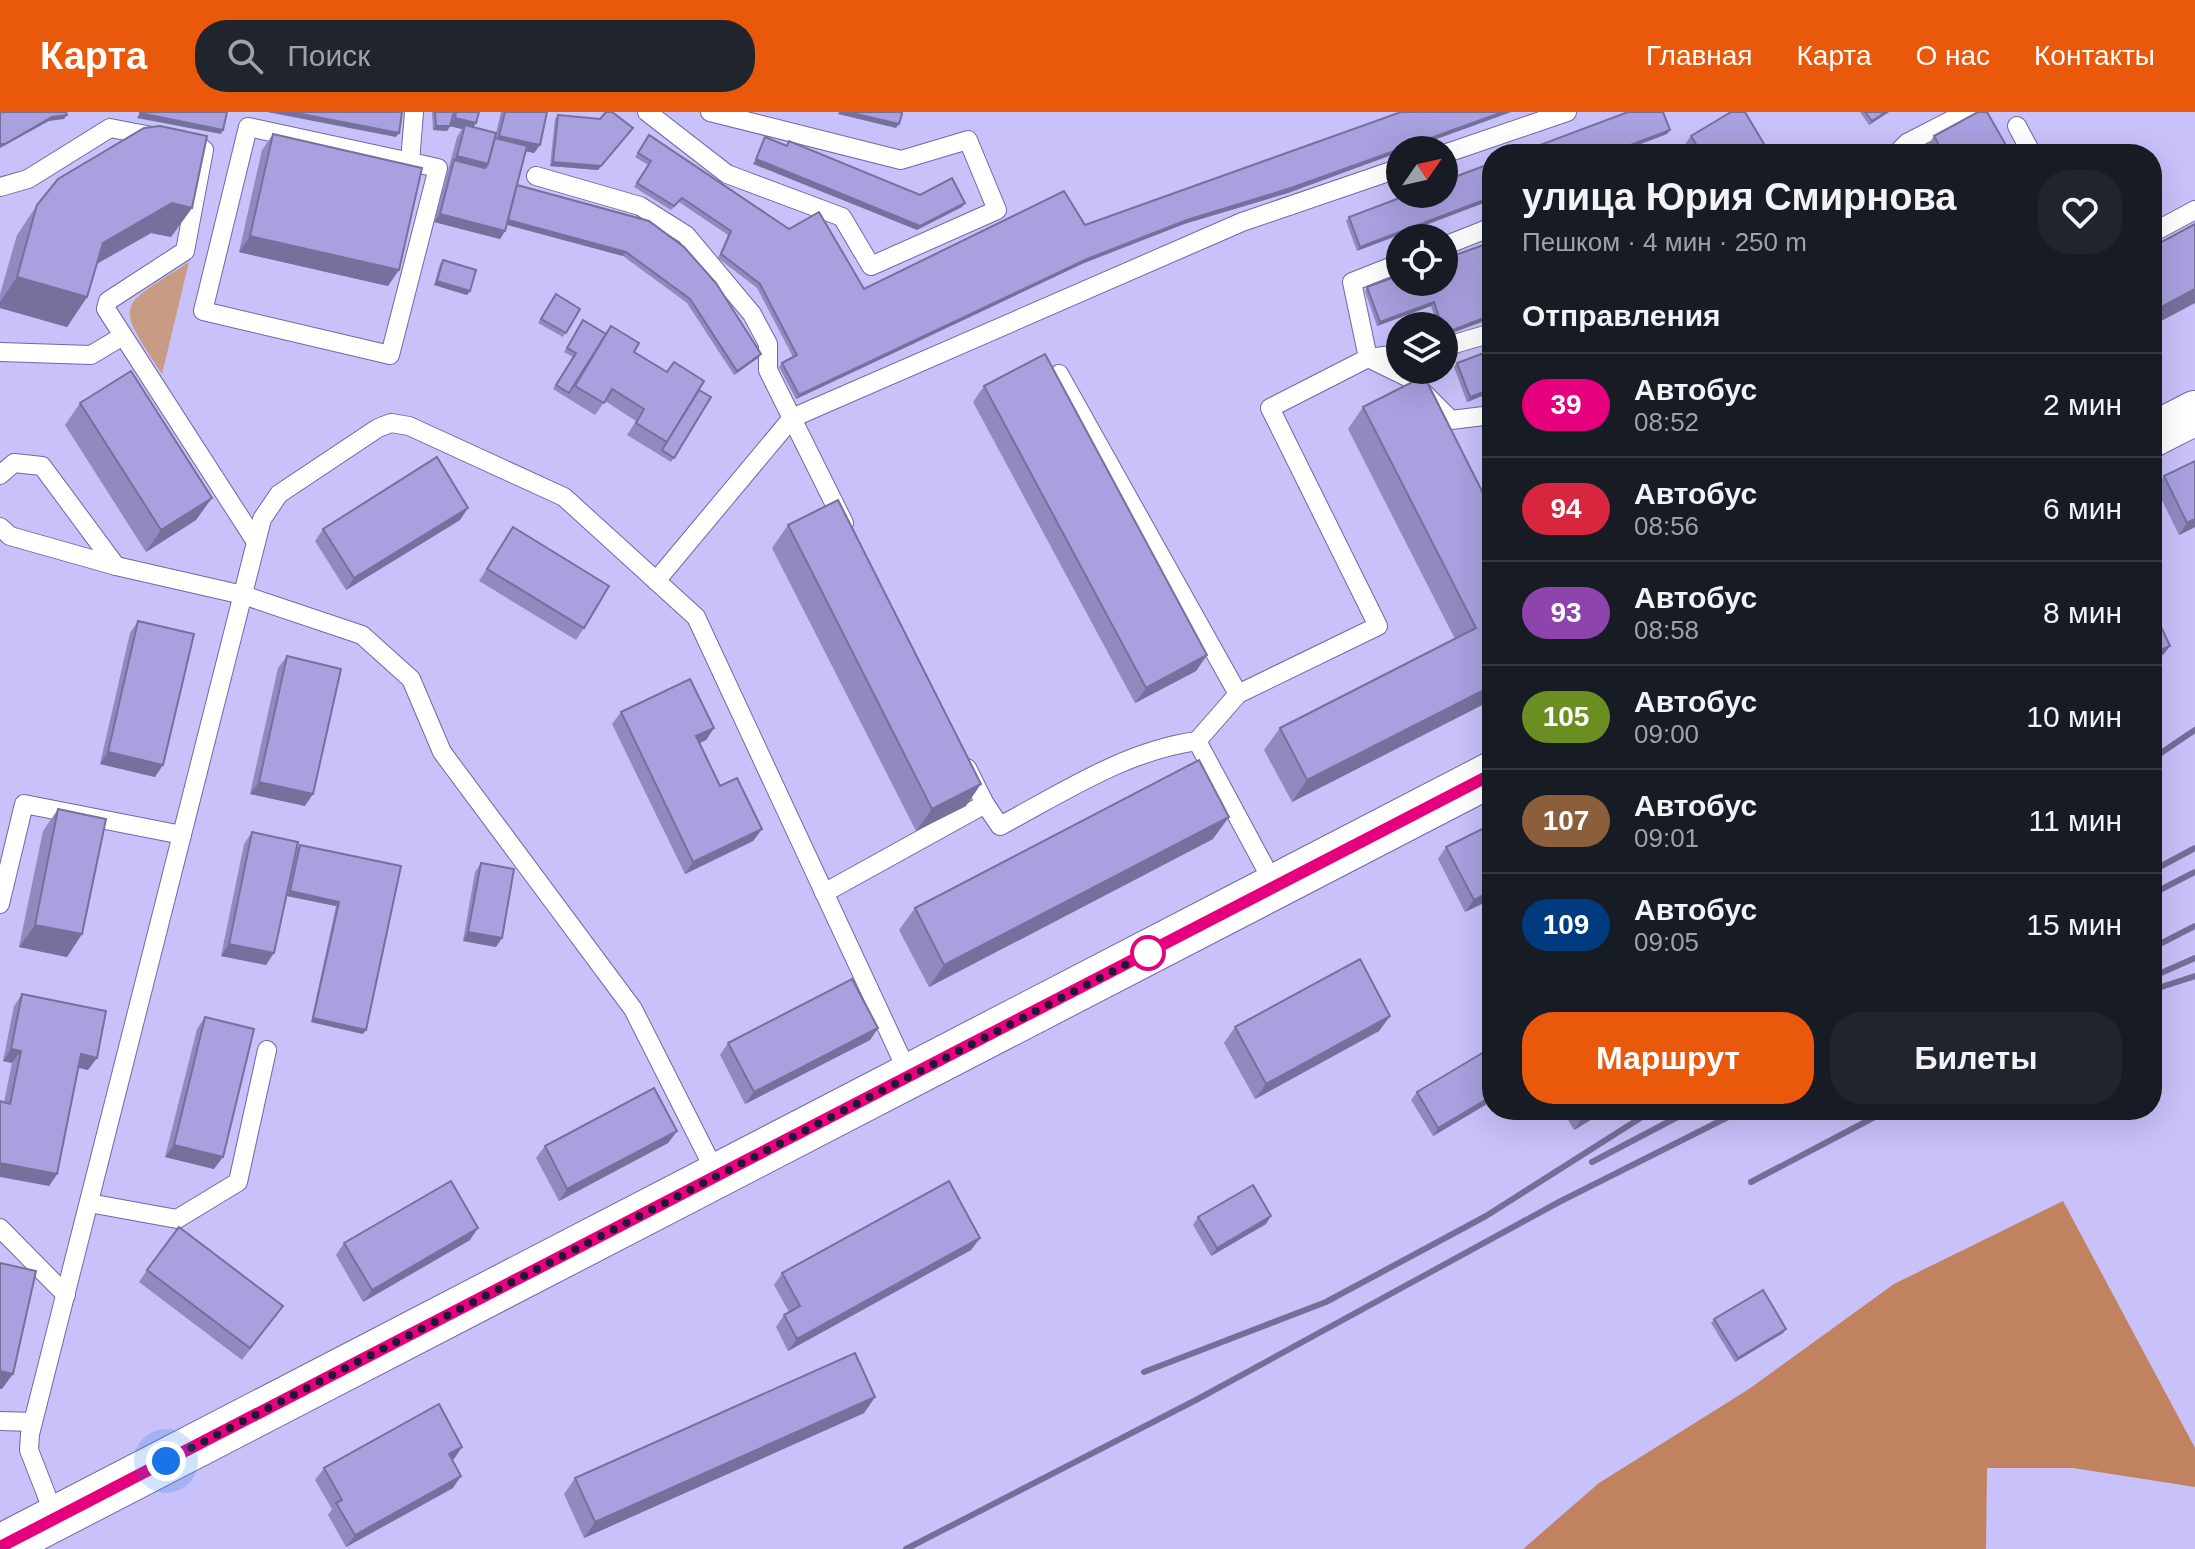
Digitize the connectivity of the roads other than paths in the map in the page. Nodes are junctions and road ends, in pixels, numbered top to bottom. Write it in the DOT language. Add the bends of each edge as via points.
graph roads {
  1 [pos="414,112"];
  2 [pos="647,112"];
  3 [pos="710,112"];
  4 [pos="1567,112"];
  5 [pos="1967,112"];
  6 [pos="2017,126"];
  7 [pos="1906,144"];
  8 [pos="2027,144"];
  9 [pos="1458,149"];
  10 [pos="410,162"];
  11 [pos="1386,173"];
  12 [pos="536,176"];
  13 [pos="0,187"];
  14 [pos="2195,210"];
  15 [pos="2162,228"];
  16 [pos="1482,231"];
  17 [pos="1458,240"];
  18 [pos="1386,269"];
  19 [pos="123,336"];
  20 [pos="1482,336"];
  21 [pos="1458,343"];
  22 [pos="0,352"];
  23 [pos="1386,356"];
  24 [pos="1368,358"];
  25 [pos="1386,367"];
  26 [pos="1059,374"];
  27 [pos="1412,384"];
  28 [pos="1415,384"];
  29 [pos="2195,413"];
  30 [pos="1482,416"];
  31 [pos="792,418"];
  32 [pos="2162,430"];
  33 [pos="1436,432"];
  34 [pos="0,475"];
  35 [pos="0,527"];
  36 [pos="256,542"];
  37 [pos="856,547"];
  38 [pos="116,566"];
  39 [pos="656,581"];
  40 [pos="243,595"];
  41 [pos="1238,694"];
  42 [pos="1197,741"];
  43 [pos="956,747"];
  44 [pos="1482,779"];
  45 [pos="985,804"];
  46 [pos="182,835"];
  47 [pos="1275,886"];
  48 [pos="824,893"];
  49 [pos="0,904"];
  50 [pos="267,1050"];
  51 [pos="910,1077"];
  52 [pos="718,1177"];
  53 [pos="89,1203"];
  54 [pos="0,1228"];
  55 [pos="66,1295"];
  56 [pos="0,1421"];
  57 [pos="33,1422"];
  58 [pos="55,1517"];
  59 [pos="0,1547"];
  1 -- 10 [label="lane"];
  2 -- 3 [label="lane" via="727,174 842,217 871,266 997,210 968,140 901,160"];
  4 -- 9 [label="lane"];
  5 -- 7 [label="lane"];
  6 -- 8 [label="lane"];
  10 -- 10 [label="lane" via="438,168 390,355 203,311 248,127"];
  11 -- 31 [label="lane" via="1242,222"];
  12 -- 31 [label="lane" via="640,206 686,235 752,314 768,344 768,370"];
  13 -- 19 [label="lane" via="28,179 110,128 204,150 185,251 106,305"];
  14 -- 15 [label="lane"];
  16 -- 17 [label="lane"];
  18 -- 24 [label="lane" via="1352,282"];
  19 -- 22 [label="lane" via="91,355"];
  19 -- 36 [label="lane"];
  20 -- 21 [label="lane"];
  23 -- 24 [label="lane"];
  24 -- 25 [label="lane"];
  24 -- 41 [label="lane" via="1270,408 1378,626"];
  26 -- 41 [label="lane"];
  27 -- 33 [label="lane"];
  28 -- 30 [label="lane" via="1451,420"];
  29 -- 32 [label="main road"];
  31 -- 37 [label="lane"];
  31 -- 39 [label="lane"];
  34 -- 38 [label="lane" via="14,463 42,466"];
  35 -- 38 [label="lane" via="10,536"];
  36 -- 39 [label="lane" via="268,505 279,494 391,423 409,426 564,497"];
  36 -- 40 [label="lane"];
  38 -- 40 [label="lane"];
  39 -- 48 [label="lane" via="696,617"];
  40 -- 46 [label="lane"];
  40 -- 52 [label="lane" via="362,635 411,679 442,752 633,1009"];
  41 -- 42 [label="lane"];
  42 -- 45 [label="lane" via="1131,756 1000,826"];
  42 -- 47 [label="lane"];
  43 -- 45 [label="lane"];
  44 -- 47 [label="main road"];
  45 -- 48 [label="lane"];
  46 -- 49 [label="lane" via="24,804"];
  46 -- 53 [label="lane"];
  47 -- 51 [label="main road"];
  48 -- 51 [label="lane"];
  50 -- 53 [label="lane" via="238,1182 177,1219"];
  51 -- 52 [label="main road"];
  52 -- 58 [label="main road"];
  53 -- 55 [label="lane"];
  54 -- 55 [label="lane"];
  55 -- 57 [label="lane"];
  56 -- 57 [label="lane"];
  57 -- 58 [label="lane" via="29,1450"];
  58 -- 59 [label="main road"];
}
